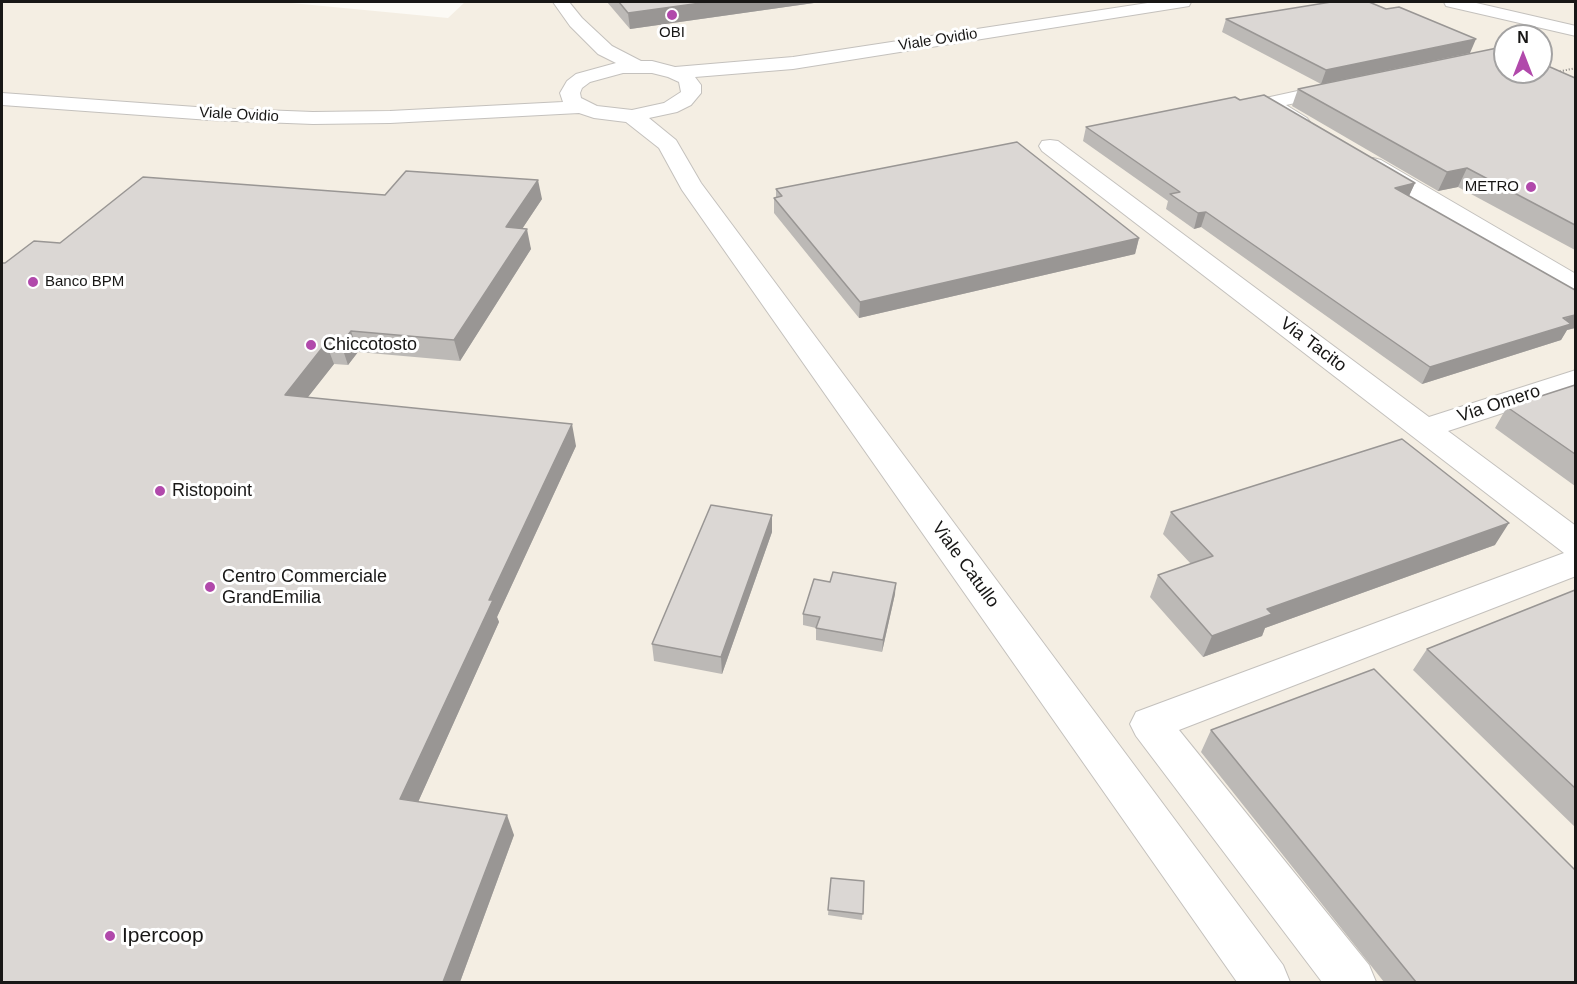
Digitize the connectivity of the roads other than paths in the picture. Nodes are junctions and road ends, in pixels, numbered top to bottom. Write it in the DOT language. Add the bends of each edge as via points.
graph roads {
  1 [pos="561,2"];
  2 [pos="1144,2"];
  3 [pos="1183,2"];
  4 [pos="1452,2"];
  5 [pos="1536,2"];
  6 [pos="1083,18"];
  7 [pos="1537,21"];
  8 [pos="1575,30"];
  9 [pos="589,35"];
  10 [pos="793,63"];
  11 [pos="638,66"];
  12 [pos="675,73"];
  13 [pos="1358,84"];
  14 [pos="578,93"];
  15 [pos="691,93"];
  16 [pos="2,99"];
  17 [pos="670,108"];
  18 [pos="632,116"];
  19 [pos="1319,133"];
  20 [pos="668,144"];
  21 [pos="1050,146"];
  22 [pos="1360,157"];
  23 [pos="1575,285"];
  24 [pos="1575,379"];
  25 [pos="1423,429"];
  26 [pos="1575,544"];
  27 [pos="1575,562"];
  28 [pos="1266,982"];
  29 [pos="1352,982"];
  1 -- 9 [label="street"];
  2 -- 6 [label="street, Viale Ovidio"];
  3 -- 6 [label="street, Viale Ovidio"];
  4 -- 7 [label="street"];
  5 -- 7 [label="street"];
  6 -- 10 [label="street, Viale Ovidio"];
  7 -- 8 [label="street"];
  9 -- 11 [label="street" via="605,50"];
  9 -- 14 [label="street" via="593,52 591,70"];
  10 -- 12 [label="street, Viale Ovidio"];
  10 -- 15 [label="street, Viale Ovidio"];
  11 -- 12 [label="street, Viale Ovidio"];
  11 -- 14 [label="street" via="608,69"];
  12 -- 15 [label="street" via="686,78"];
  13 -- 19 [label="street" via="1268,102"];
  14 -- 16 [label="street, Viale Ovidio" via="476,112 313,118"];
  14 -- 18 [label="street" via="594,112"];
  15 -- 17 [label="street, Viale Ovidio"];
  17 -- 18 [label="street"];
  17 -- 20 [label="street"];
  18 -- 20 [label="street, Viale Catullo"];
  20 -- 28 [label="street, Viale Catullo" via="690,185"];
  21 -- 25 [label="street, Via Tacito"];
  22 -- 23 [label="street"];
  24 -- 25 [label="street, Via Omero"];
  25 -- 26 [label="street, Via Tacito"];
  27 -- 29 [label="street" via="1150,724"];
}
